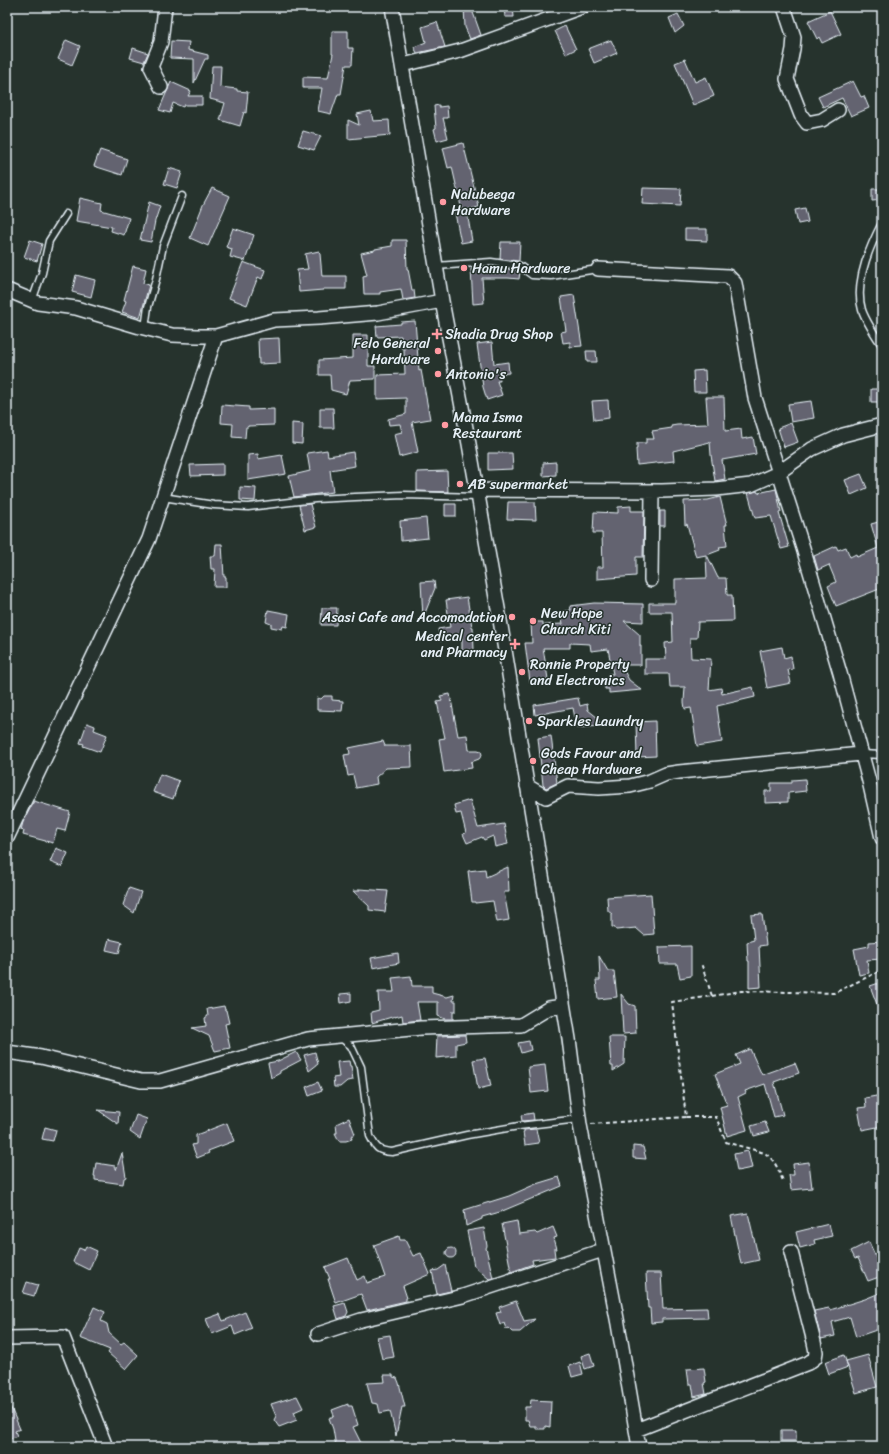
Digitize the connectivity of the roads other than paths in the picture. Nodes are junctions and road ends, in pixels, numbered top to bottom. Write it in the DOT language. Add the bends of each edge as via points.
graph roads {
  1 [pos="165,7"];
  2 [pos="392,7"];
  3 [pos="582,7"];
  4 [pos="784,7"];
  5 [pos="403,65"];
  6 [pos="161,87"];
  7 [pos="838,110"];
  8 [pos="182,196"];
  9 [pos="66,214"];
  10 [pos="882,223"];
  11 [pos="436,266"];
  12 [pos="598,269"];
  13 [pos="7,290"];
  14 [pos="32,301"];
  15 [pos="442,301"];
  16 [pos="145,328"];
  17 [pos="216,336"];
  18 [pos="882,345"];
  19 [pos="882,425"];
  20 [pos="778,473"];
  21 [pos="652,491"];
  22 [pos="478,493"];
  23 [pos="163,497"];
  24 [pos="651,580"];
  25 [pos="861,754"];
  26 [pos="882,755"];
  27 [pos="527,786"];
  28 [pos="7,838"];
  29 [pos="882,838"];
  30 [pos="563,1006"];
  31 [pos="339,1036"];
  32 [pos="7,1052"];
  33 [pos="580,1122"];
  34 [pos="603,1250"];
  35 [pos="791,1252"];
  36 [pos="318,1334"];
  37 [pos="7,1338"];
  38 [pos="636,1430"];
  39 [pos="106,1447"];
  40 [pos="639,1447"];
  1 -- 6 [label="street" via="161,42 151,67"];
  2 -- 5 [label="street"];
  3 -- 5 [label="street" via="460,51"];
  4 -- 7 [label="street" via="794,37 786,79 801,115 807,123 822,120"];
  5 -- 11 [label="street"];
  8 -- 16 [label="lane" via="163,246"];
  9 -- 14 [label="lane" via="49,241 42,274"];
  10 -- 18 [label="lane" via="870,246 860,284 862,309"];
  11 -- 12 [label="lane" via="491,262 520,266 532,275 551,276"];
  11 -- 15 [label="street"];
  12 -- 20 [label="street" via="728,276 735,284 755,398"];
  13 -- 14 [label="street"];
  14 -- 16 [label="street" via="76,308"];
  15 -- 17 [label="street" via="378,313 274,320"];
  15 -- 22 [label="street"];
  16 -- 17 [label="street" via="172,335"];
  17 -- 23 [label="street"];
  19 -- 20 [label="street" via="843,435 812,449"];
  20 -- 21 [label="street" via="751,485"];
  20 -- 25 [label="street" via="838,665"];
  21 -- 22 [label="street"];
  21 -- 24 [label="street"];
  22 -- 23 [label="lane" via="323,498 248,508"];
  22 -- 27 [label="street"];
  23 -- 28 [label="street" via="149,539"];
  25 -- 26 [label="lane"];
  25 -- 27 [label="street" via="679,772 630,786 568,786 546,797"];
  25 -- 29 [label="street"];
  27 -- 30 [label="street"];
  30 -- 31 [label="street" via="549,1008 521,1025 421,1028"];
  30 -- 33 [label="street"];
  31 -- 32 [label="street" via="308,1039 160,1081 141,1081 41,1057"];
  31 -- 33 [label="lane" via="351,1046 361,1067 370,1136 375,1146 382,1151 392,1152 519,1126"];
  33 -- 34 [label="street"];
  34 -- 36 [label="street" via="463,1296 361,1320"];
  34 -- 38 [label="street"];
  35 -- 38 [label="street" via="814,1342 815,1358 808,1363"];
  37 -- 39 [label="street" via="63,1337"];
  38 -- 40 [label="street"];
}
